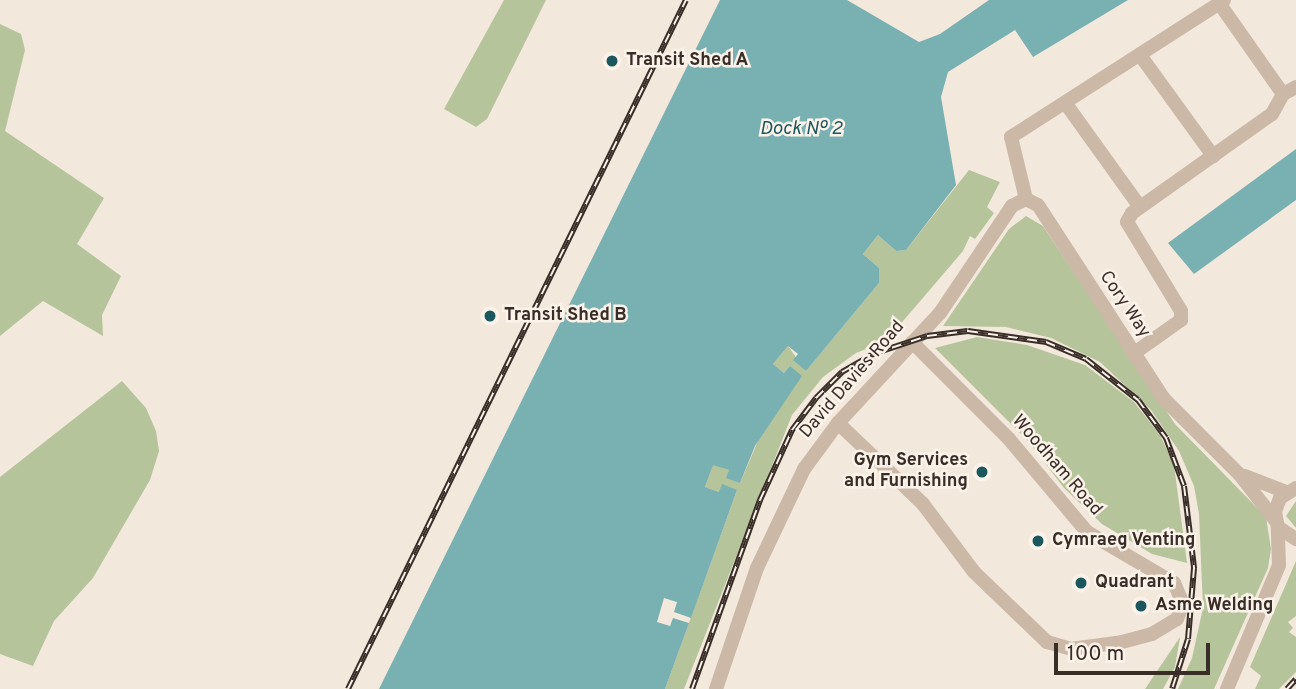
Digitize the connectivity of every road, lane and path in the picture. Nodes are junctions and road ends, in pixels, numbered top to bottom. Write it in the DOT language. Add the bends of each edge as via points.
graph roads {
  1 [pos="1222,1"];
  2 [pos="1140,55"];
  3 [pos="1290,91"];
  4 [pos="1066,104"];
  5 [pos="1213,156"];
  6 [pos="1026,199"];
  7 [pos="1140,207"];
  8 [pos="912,342"];
  9 [pos="1133,354"];
  10 [pos="838,423"];
  11 [pos="1240,475"];
  12 [pos="1293,489"];
  13 [pos="1277,523"];
  14 [pos="1296,539"];
  15 [pos="1296,547"];
  16 [pos="1279,565"];
  17 [pos="716,689"];
  18 [pos="1227,689"];
  1 -- 2 [label="street"];
  1 -- 3 [label="street"];
  2 -- 4 [label="street"];
  2 -- 5 [label="street"];
  3 -- 5 [label="street" via="1276,111"];
  4 -- 6 [label="street" via="1011,137"];
  4 -- 7 [label="street"];
  5 -- 7 [label="street"];
  6 -- 8 [label="street, David Davies Road" via="1012,206 940,313"];
  6 -- 9 [label="street, Cory Way" via="1038,205"];
  7 -- 9 [label="street" via="1127,222 1181,311 1181,320"];
  8 -- 10 [label="street, David Davies Road"];
  8 -- 10 [label="street, Woodham Road" via="1009,439 1087,532 1174,583 1183,604 1177,619 1152,634 1122,642 1078,649 1047,642 980,579 923,504"];
  9 -- 11 [label="street, Cory Way" via="1180,418"];
  10 -- 17 [label="street, David Davies Road" via="789,496 757,568"];
  11 -- 12 [label="street, Cory Way"];
  11 -- 13 [label="street, Cory Way"];
  12 -- 13 [label="street" via="1276,505"];
  13 -- 14 [label="street, Cory Way"];
  13 -- 16 [label="street"];
  15 -- 16 [label="street"];
  16 -- 18 [label="street"];
}
